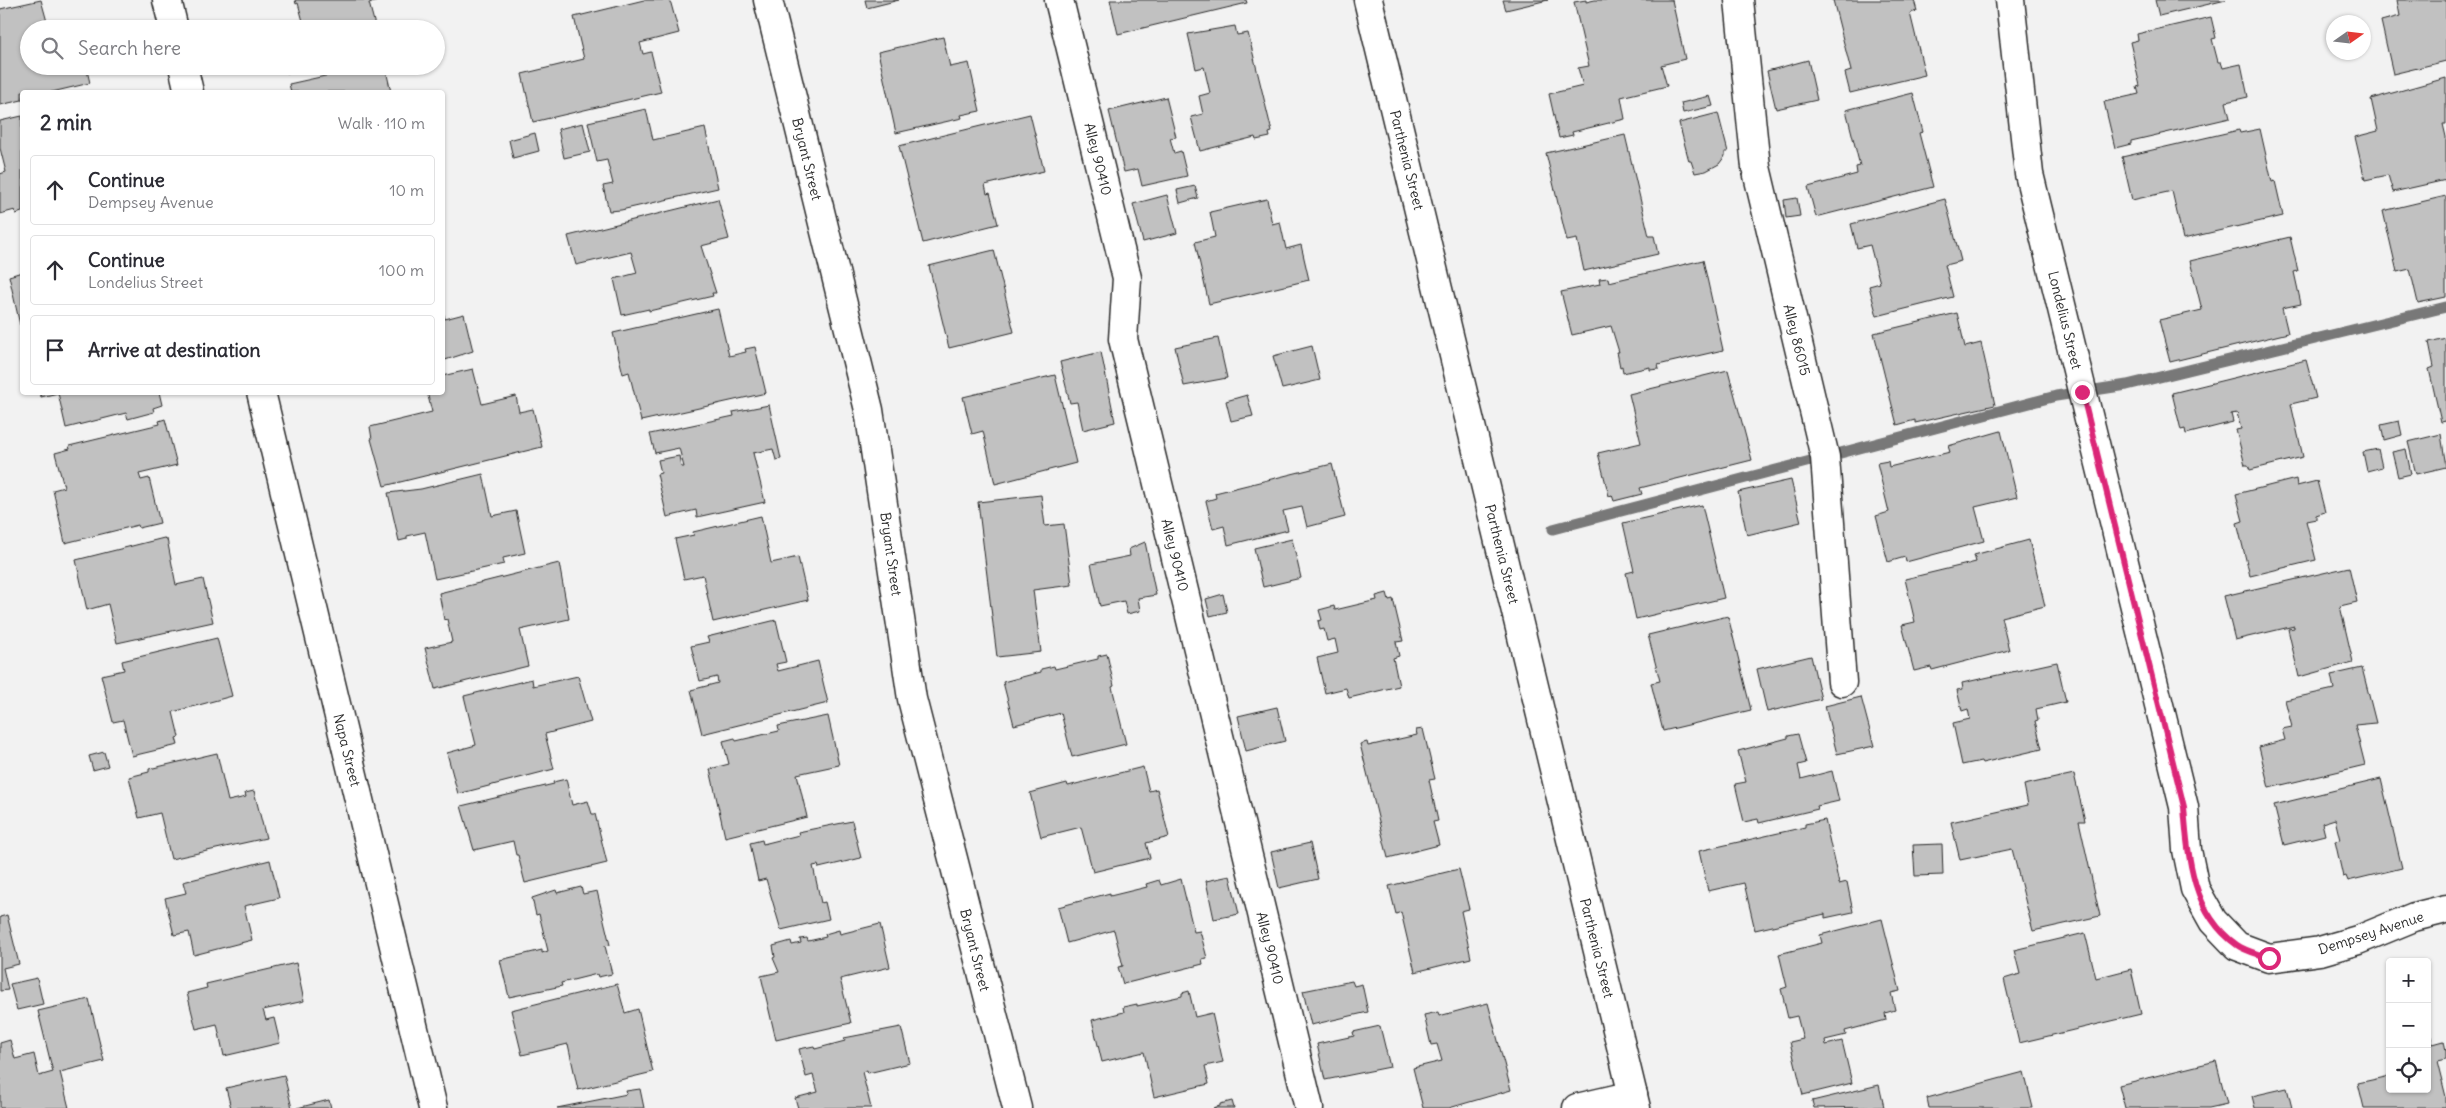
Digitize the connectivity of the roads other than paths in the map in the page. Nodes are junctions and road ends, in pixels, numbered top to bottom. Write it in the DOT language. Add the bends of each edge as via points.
graph roads {
  1 [pos="167,0"];
  2 [pos="768,0"];
  3 [pos="1059,0"];
  4 [pos="1368,0"];
  5 [pos="1739,0"];
  6 [pos="2010,0"];
  7 [pos="172,20"];
  8 [pos="185,75"];
  9 [pos="189,90"];
  10 [pos="262,395"];
  11 [pos="1842,682"];
  12 [pos="2446,909"];
  13 [pos="2238,946"];
  14 [pos="1634,1101"];
  15 [pos="433,1108"];
  16 [pos="1016,1108"];
  17 [pos="1309,1108"];
  18 [pos="1577,1108"];
  1 -- 7 [label="street"];
  2 -- 16 [label="street, Bryant Street" via="869,410 912,699"];
  3 -- 17 [label="street, Alley 90410" via="1127,278 1123,339"];
  4 -- 14 [label="street, Parthenia Street"];
  5 -- 11 [label="street, Alley 86015" via="1756,167 1825,457"];
  6 -- 13 [label="street, Londelius Street" via="2029,174 2184,807 2187,850 2196,889 2213,921"];
  8 -- 9 [label="street"];
  10 -- 15 [label="street, Napa Street"];
  12 -- 13 [label="street, Dempsey Avenue" via="2414,917 2358,940 2320,951 2269,958"];
  14 -- 18 [label="street"];
}
